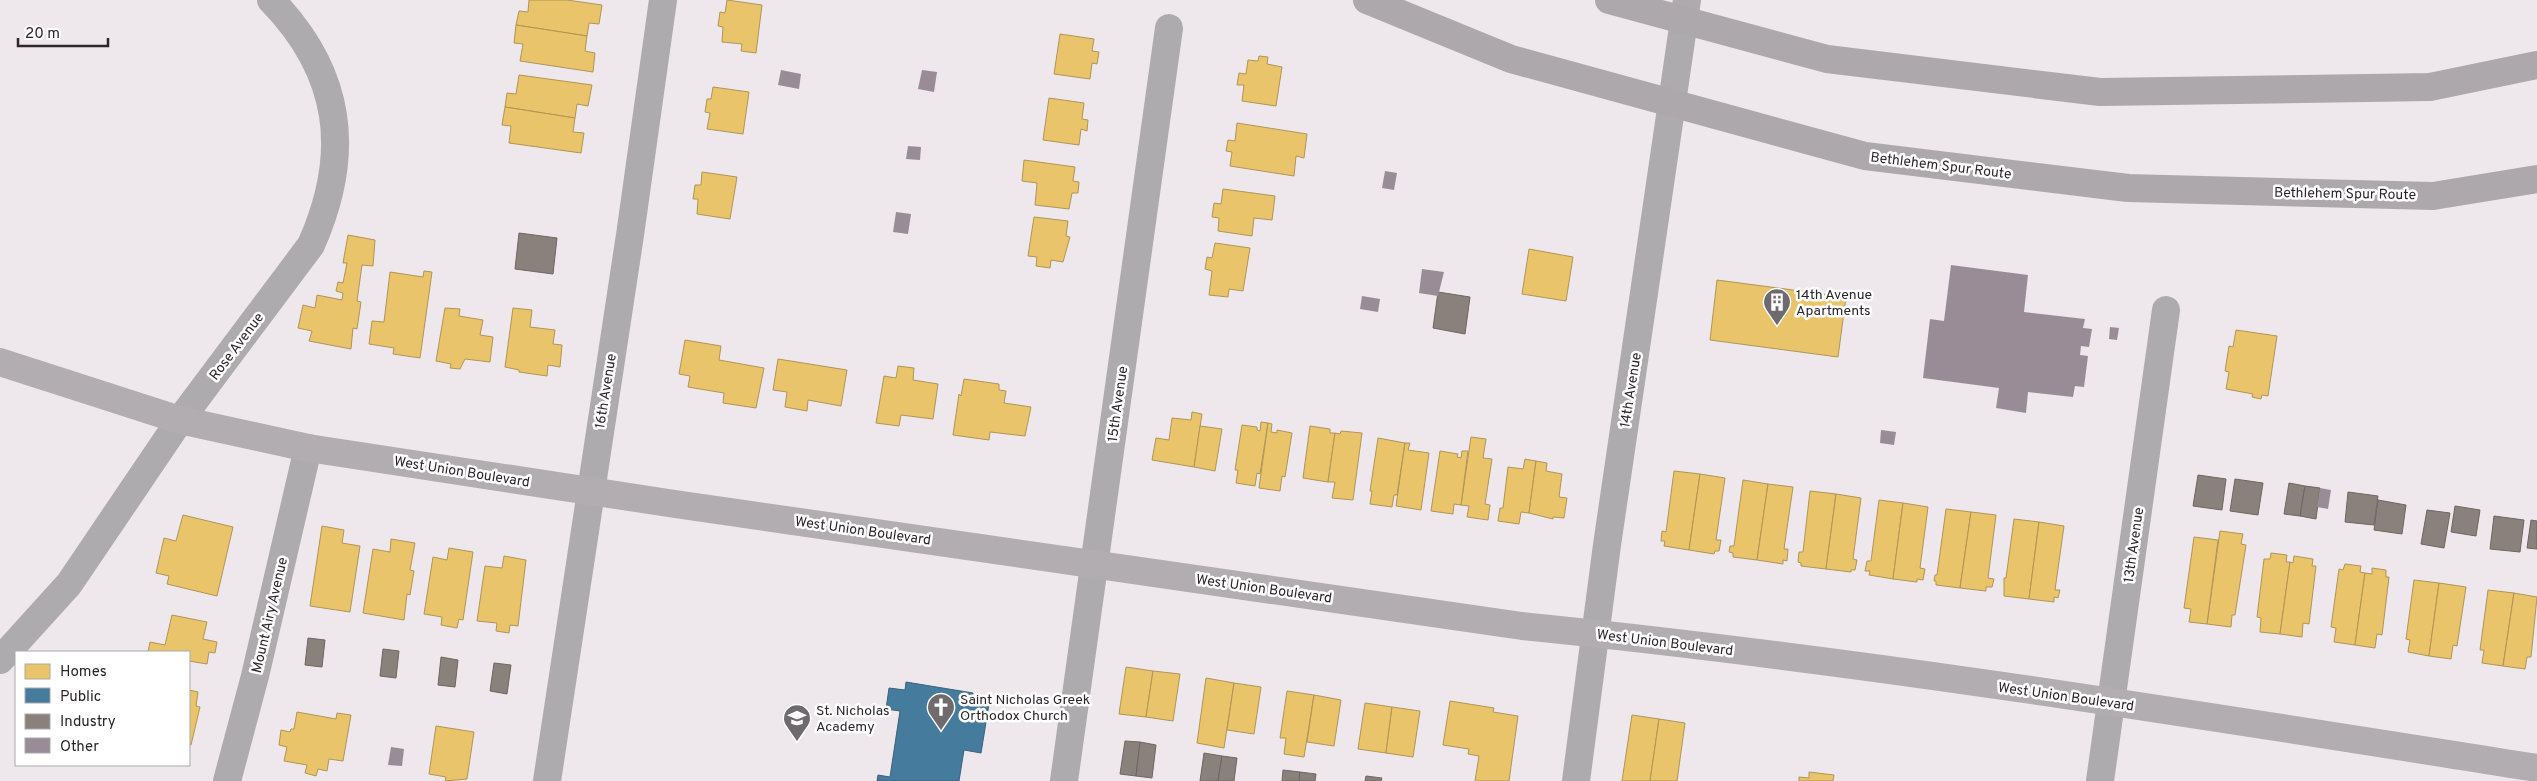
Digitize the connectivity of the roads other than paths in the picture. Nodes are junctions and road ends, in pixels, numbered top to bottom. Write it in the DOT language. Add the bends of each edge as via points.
graph roads {
  1 [pos="271,0"];
  2 [pos="663,0"];
  3 [pos="1367,0"];
  4 [pos="1609,0"];
  5 [pos="1687,0"];
  6 [pos="1168,28"];
  7 [pos="2537,65"];
  8 [pos="2537,179"];
  9 [pos="2166,310"];
  10 [pos="0,362"];
  11 [pos="180,420"];
  12 [pos="308,448"];
  13 [pos="590,491"];
  14 [pos="1094,563"];
  15 [pos="1595,633"];
  16 [pos="0,660"];
  17 [pos="2110,702"];
  18 [pos="2537,768"];
  19 [pos="227,781"];
  20 [pos="547,781"];
  21 [pos="1064,781"];
  22 [pos="1576,781"];
  23 [pos="2100,781"];
  1 -- 11 [label="street, Rose Avenue" via="289,19 312,54 329,92 336,151 331,188 324,217 311,245"];
  2 -- 13 [label="street, 16th Avenue"];
  3 -- 8 [label="highway, Bethlehem Spur Route" via="1511,59 1865,156 2128,188 2433,196"];
  4 -- 7 [label="highway" via="1828,59 2100,92 2430,87"];
  5 -- 15 [label="street, 14th Avenue"];
  6 -- 14 [label="street, 15th Avenue"];
  9 -- 17 [label="street, 13th Avenue"];
  10 -- 11 [label="main road, West Union Boulevard"];
  11 -- 12 [label="main road, West Union Boulevard"];
  11 -- 16 [label="street, Rose Avenue" via="69,584"];
  12 -- 13 [label="main road, West Union Boulevard"];
  12 -- 19 [label="street, Mount Airy Avenue"];
  13 -- 14 [label="main road, West Union Boulevard"];
  13 -- 20 [label="street, 16th Avenue"];
  14 -- 15 [label="main road, West Union Boulevard" via="1522,626"];
  14 -- 21 [label="street, 15th Avenue"];
  15 -- 17 [label="main road, West Union Boulevard"];
  15 -- 22 [label="street, 14th Avenue"];
  17 -- 18 [label="main road, West Union Boulevard"];
  17 -- 23 [label="street, 13th Avenue"];
}
